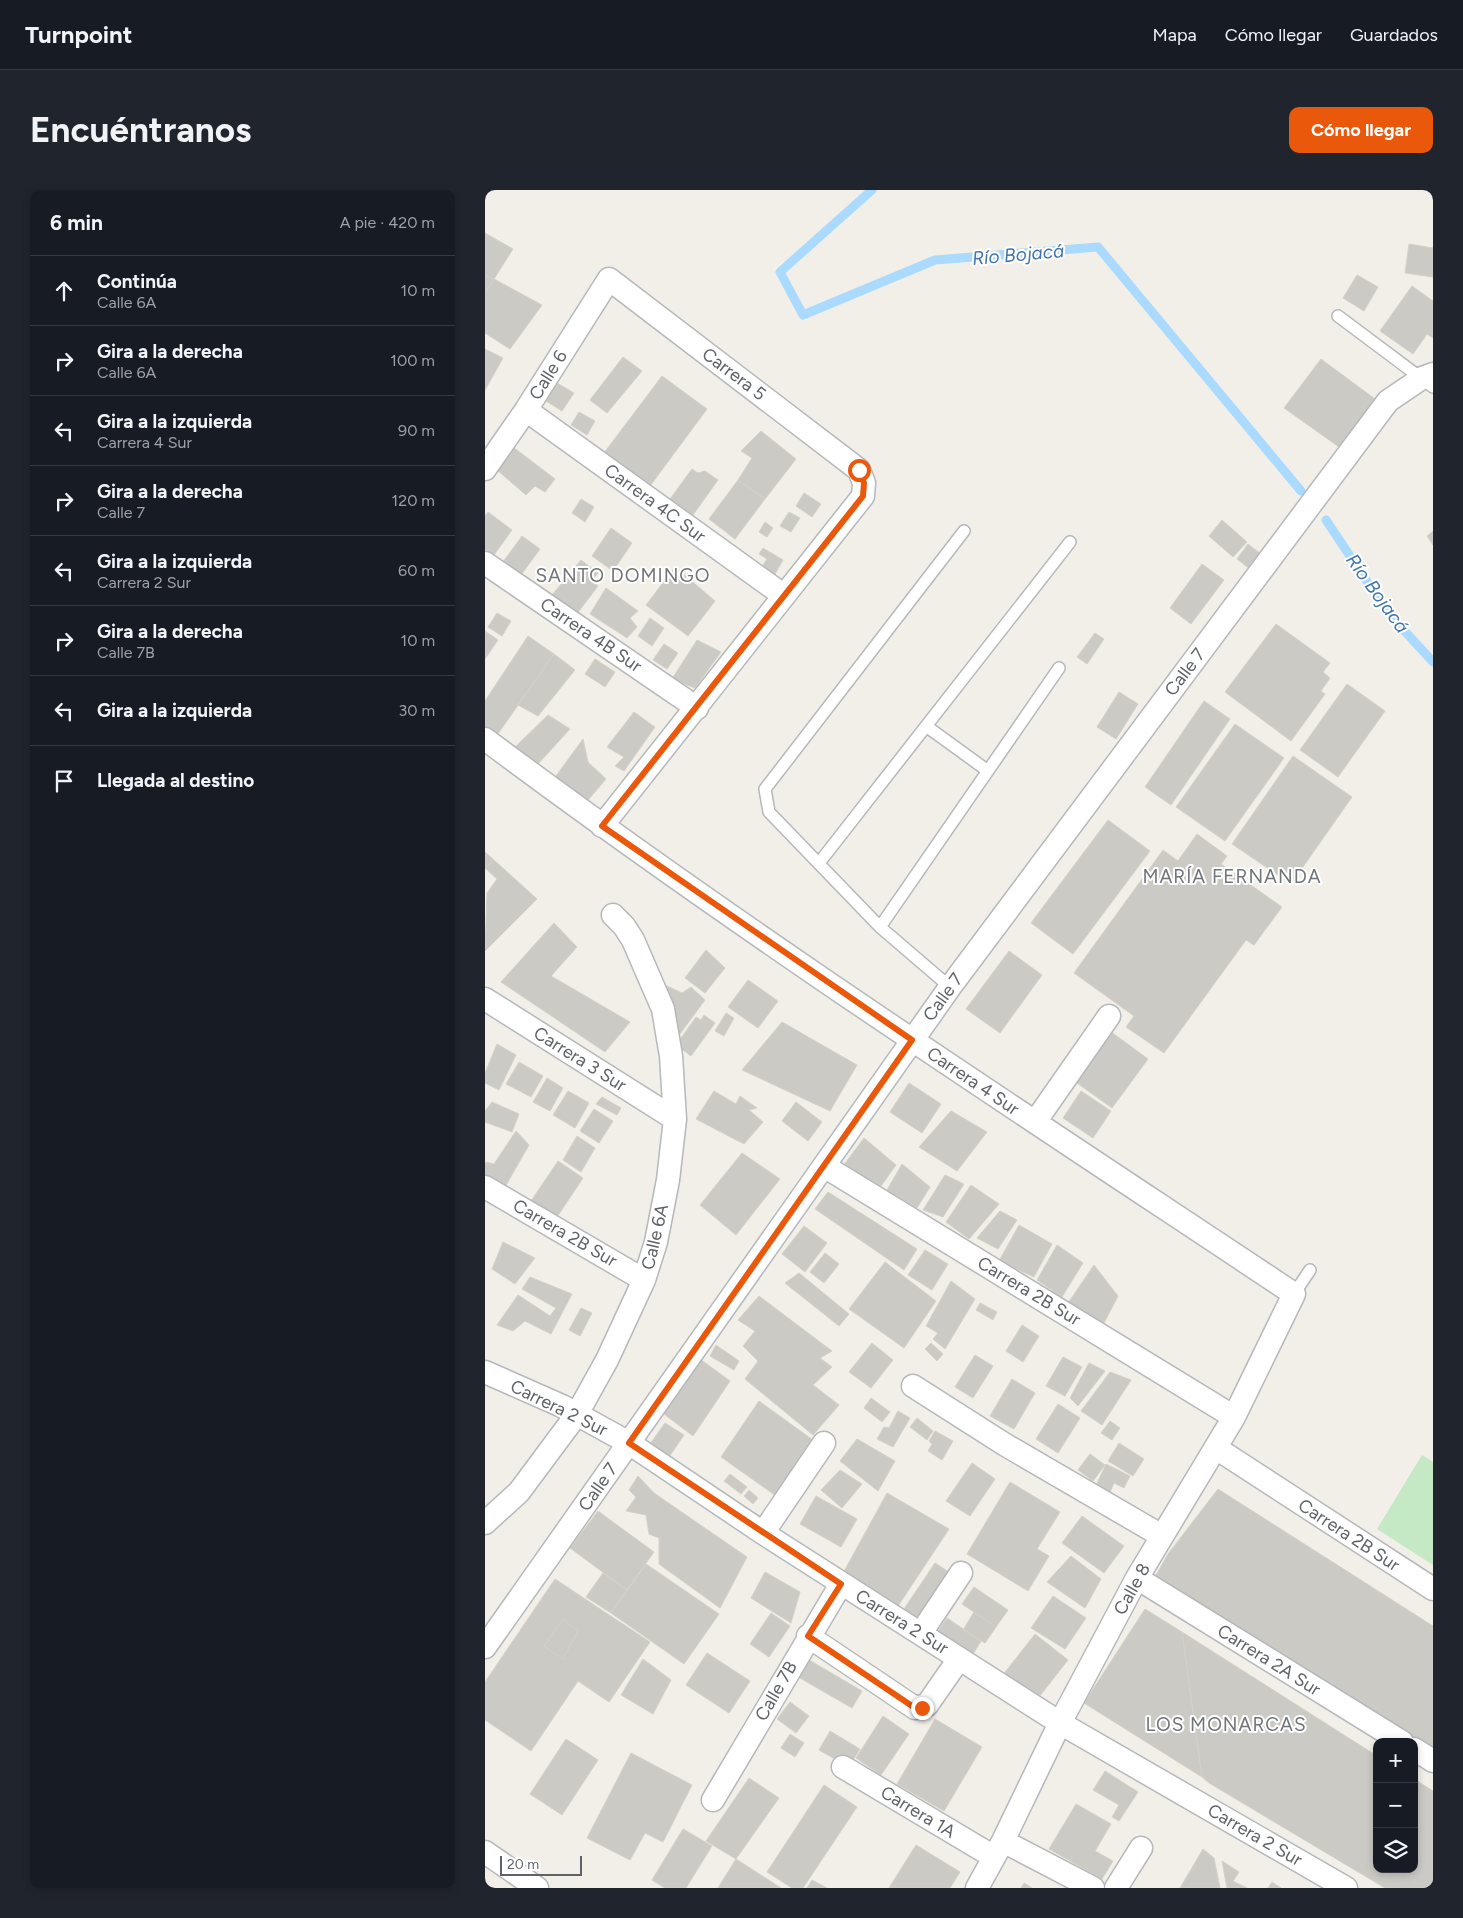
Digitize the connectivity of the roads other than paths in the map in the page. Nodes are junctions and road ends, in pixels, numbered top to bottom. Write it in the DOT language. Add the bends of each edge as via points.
graph roads {
  1 [pos="609,278"];
  2 [pos="1338,316"];
  3 [pos="1429,380"];
  4 [pos="526,410"];
  5 [pos="485,469"];
  6 [pos="963,531"];
  7 [pos="1070,542"];
  8 [pos="485,563"];
  9 [pos="783,595"];
  10 [pos="1059,668"];
  11 [pos="697,708"];
  12 [pos="926,726"];
  13 [pos="485,739"];
  14 [pos="988,771"];
  15 [pos="602,826"];
  16 [pos="819,863"];
  17 [pos="613,915"];
  18 [pos="880,927"];
  19 [pos="950,987"];
  20 [pos="485,1000"];
  21 [pos="1109,1016"];
  22 [pos="912,1040"];
  23 [pos="675,1119"];
  24 [pos="1035,1122"];
  25 [pos="824,1166"];
  26 [pos="485,1187"];
  27 [pos="1310,1270"];
  28 [pos="645,1280"];
  29 [pos="1294,1294"];
  30 [pos="485,1372"];
  31 [pos="913,1386"];
  32 [pos="577,1414"];
  33 [pos="1234,1416"];
  34 [pos="629,1443"];
  35 [pos="824,1443"];
  36 [pos="1216,1448"];
  37 [pos="485,1523"];
  38 [pos="763,1533"];
  39 [pos="1162,1536"];
  40 [pos="961,1573"];
  41 [pos="1137,1578"];
  42 [pos="841,1584"];
  43 [pos="1433,1589"];
  44 [pos="921,1633"];
  45 [pos="808,1636"];
  46 [pos="485,1647"];
  47 [pos="959,1659"];
  48 [pos="1060,1722"];
  49 [pos="1396,1738"];
  50 [pos="1418,1752"];
  51 [pos="1433,1761"];
  52 [pos="843,1767"];
  53 [pos="713,1800"];
  54 [pos="1141,1848"];
  55 [pos="999,1849"];
  56 [pos="485,1852"];
  57 [pos="1341,1887"];
  58 [pos="537,1888"];
  59 [pos="977,1888"];
  60 [pos="1093,1888"];
  61 [pos="1116,1888"];
  1 -- 4 [label="street, Calle 6"];
  1 -- 9 [label="street, Carrera 5" via="859,470 864,483 863,496"];
  2 -- 3 [label="lane"];
  3 -- 19 [label="street, Calle 7" via="1388,401"];
  4 -- 5 [label="street, Calle 6"];
  4 -- 9 [label="street, Carrera 4C Sur"];
  6 -- 16 [label="lane" via="765,789 769,812"];
  7 -- 12 [label="lane"];
  8 -- 11 [label="street, Carrera 4B Sur"];
  9 -- 11 [label="street"];
  10 -- 14 [label="lane"];
  11 -- 15 [label="street"];
  12 -- 14 [label="lane"];
  12 -- 16 [label="lane"];
  13 -- 15 [label="street, Carrera 4 Sur"];
  14 -- 18 [label="lane"];
  15 -- 22 [label="street, Carrera 4 Sur"];
  16 -- 18 [label="lane"];
  17 -- 23 [label="street, Calle 6A" via="633,940 663,1009 671,1056"];
  18 -- 19 [label="lane"];
  19 -- 22 [label="street, Calle 7"];
  20 -- 23 [label="street, Carrera 3 Sur"];
  21 -- 24 [label="street"];
  22 -- 24 [label="street, Carrera 4 Sur"];
  22 -- 25 [label="street, Calle 7"];
  23 -- 28 [label="street, Calle 6A" via="668,1180"];
  24 -- 29 [label="street, Carrera 4 Sur"];
  25 -- 33 [label="street, Carrera 2B Sur"];
  25 -- 34 [label="street, Calle 7"];
  26 -- 28 [label="street, Carrera 2B Sur"];
  27 -- 29 [label="lane"];
  28 -- 32 [label="street, Calle 6A"];
  29 -- 33 [label="street, Calle 8"];
  30 -- 32 [label="street, Carrera 2 Sur"];
  31 -- 39 [label="street" via="1004,1444"];
  32 -- 34 [label="street, Carrera 2 Sur"];
  32 -- 37 [label="street, Calle 6A" via="519,1492"];
  33 -- 36 [label="street, Calle 8"];
  34 -- 38 [label="street, Carrera 2 Sur"];
  34 -- 46 [label="street, Calle 7"];
  35 -- 38 [label="street"];
  36 -- 39 [label="street, Calle 8"];
  36 -- 43 [label="street, Carrera 2B Sur"];
  38 -- 42 [label="street, Carrera 2 Sur"];
  39 -- 41 [label="street, Calle 8"];
  40 -- 44 [label="street"];
  41 -- 48 [label="street, Calle 8"];
  41 -- 49 [label="street, Carrera 2A Sur"];
  42 -- 44 [label="street, Carrera 2 Sur"];
  42 -- 45 [label="street, Calle 7B"];
  44 -- 47 [label="street, Carrera 2 Sur"];
  45 -- 47 [label="street, Carrera 2 Sur" via="915,1708 927,1705"];
  45 -- 53 [label="street, Calle 7B"];
  47 -- 48 [label="street, Carrera 2 Sur"];
  48 -- 55 [label="street, Calle 8"];
  48 -- 57 [label="street, Carrera 2 Sur"];
  50 -- 51 [label="street"];
  52 -- 55 [label="street, Carrera 1A"];
  54 -- 61 [label="street"];
  55 -- 59 [label="street, Calle 8"];
  55 -- 60 [label="street, Carrera 1A"];
  56 -- 58 [label="street"];
}
